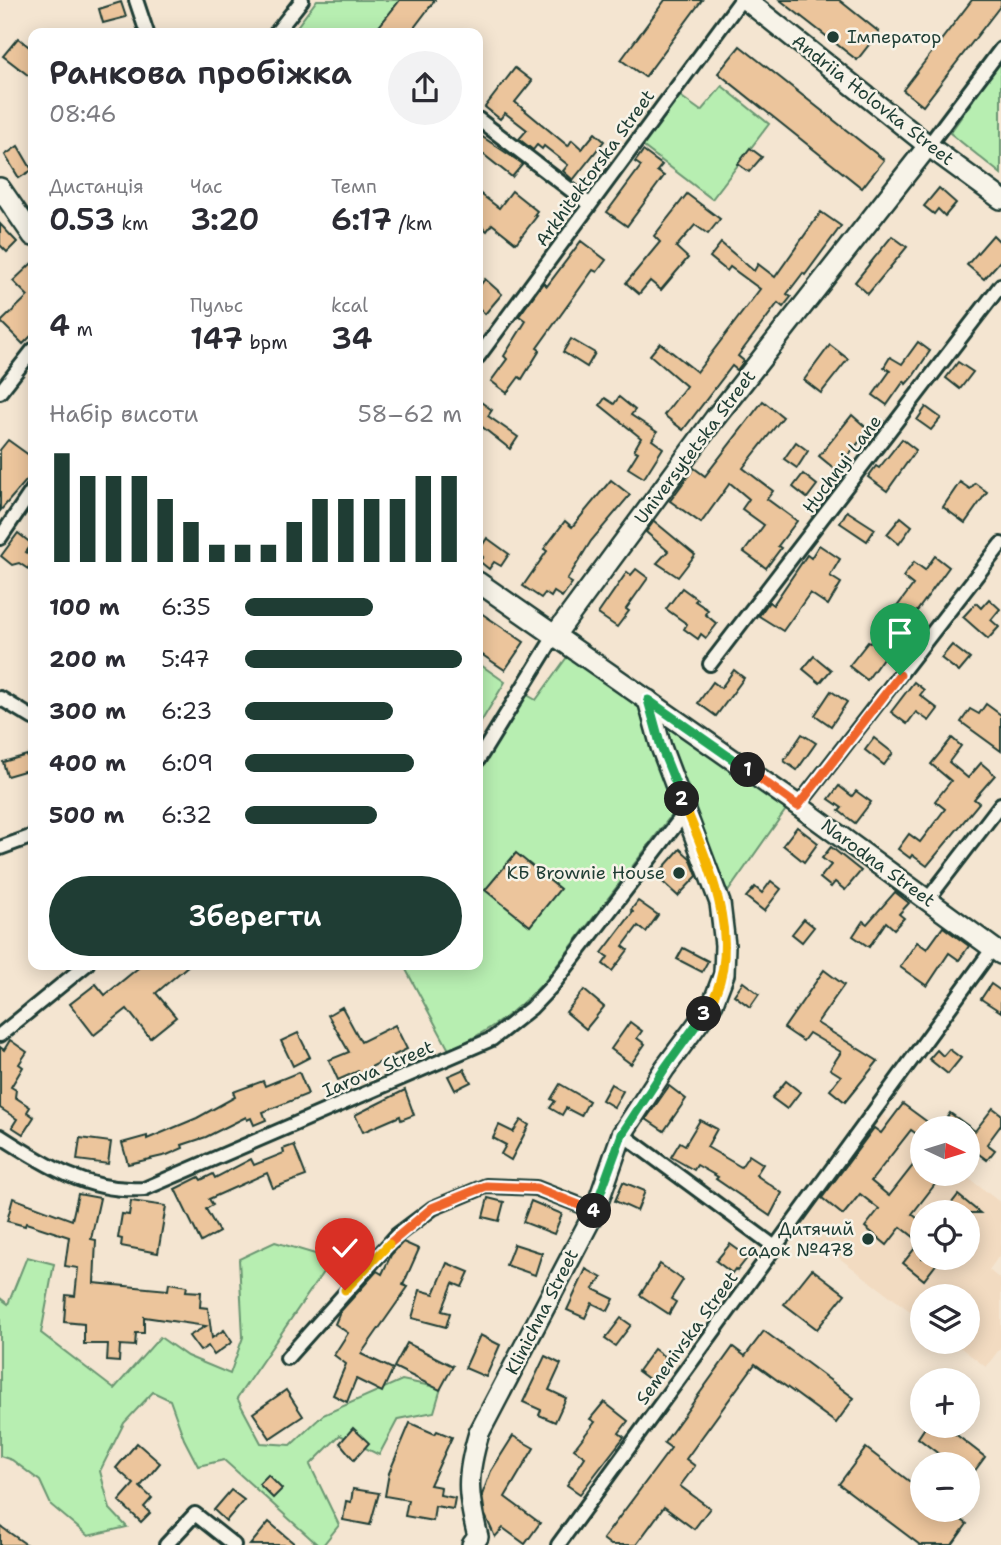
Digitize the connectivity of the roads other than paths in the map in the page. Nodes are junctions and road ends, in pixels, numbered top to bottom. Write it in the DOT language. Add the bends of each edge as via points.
graph roads {
  1 [pos="136,0"];
  2 [pos="302,0"];
  3 [pos="743,0"];
  4 [pos="145,28"];
  5 [pos="280,28"];
  6 [pos="1001,49"];
  7 [pos="483,123"];
  8 [pos="928,146"];
  9 [pos="0,188"];
  10 [pos="1001,199"];
  11 [pos="589,204"];
  12 [pos="28,229"];
  13 [pos="1001,285"];
  14 [pos="483,342"];
  15 [pos="28,356"];
  16 [pos="0,392"];
  17 [pos="28,496"];
  18 [pos="0,538"];
  19 [pos="1001,544"];
  20 [pos="483,585"];
  21 [pos="555,635"];
  22 [pos="710,664"];
  23 [pos="0,698"];
  24 [pos="648,700"];
  25 [pos="28,715"];
  26 [pos="483,752"];
  27 [pos="1001,804"];
  28 [pos="798,806"];
  29 [pos="687,810"];
  30 [pos="28,838"];
  31 [pos="0,848"];
  32 [pos="928,899"];
  33 [pos="997,951"];
  34 [pos="80,970"];
  35 [pos="0,1035"];
  36 [pos="622,1134"];
  37 [pos="0,1136"];
  38 [pos="595,1211"];
  39 [pos="775,1247"];
  40 [pos="287,1358"];
  41 [pos="478,1542"];
  42 [pos="166,1545"];
  43 [pos="234,1545"];
  44 [pos="558,1545"];
  1 -- 4 [label="street"];
  2 -- 5 [label="street"];
  3 -- 8 [label="street, Andriia Holovka Street"];
  3 -- 11 [label="street, Arkhitektorska Street"];
  6 -- 8 [label="street"];
  7 -- 11 [label="street"];
  8 -- 10 [label="street, Andriia Holovka Street"];
  8 -- 21 [label="street, Universytetska Street" via="715,418"];
  9 -- 12 [label="street"];
  11 -- 14 [label="street, Arkhitektorska Street"];
  13 -- 22 [label="street, Huchnyi Lane"];
  15 -- 16 [label="street"];
  17 -- 18 [label="street"];
  19 -- 28 [label="street"];
  20 -- 21 [label="street, Narodna Street"];
  21 -- 24 [label="street, Narodna Street"];
  21 -- 26 [label="street, Universytetska Street"];
  23 -- 25 [label="street"];
  24 -- 28 [label="street, Narodna Street"];
  24 -- 29 [label="street, Klinichna Street"];
  27 -- 32 [label="street"];
  28 -- 32 [label="street, Narodna Street"];
  29 -- 36 [label="street, Klinichna Street" via="720,903 724,974 713,1003"];
  29 -- 37 [label="street, Iarova Street" via="552,986 492,1039 144,1189 118,1191 88,1183 35,1159"];
  30 -- 31 [label="street"];
  32 -- 33 [label="street, Narodna Street"];
  33 -- 39 [label="street, Semenivska Street"];
  34 -- 35 [label="street"];
  36 -- 38 [label="street, Klinichna Street"];
  36 -- 39 [label="street"];
  38 -- 40 [label="street" via="536,1188 486,1186 432,1208 397,1235"];
  38 -- 41 [label="street, Klinichna Street" via="479,1433 469,1466 468,1497"];
  39 -- 44 [label="street, Semenivska Street"];
  42 -- 43 [label="street" via="195,1514"];
}
